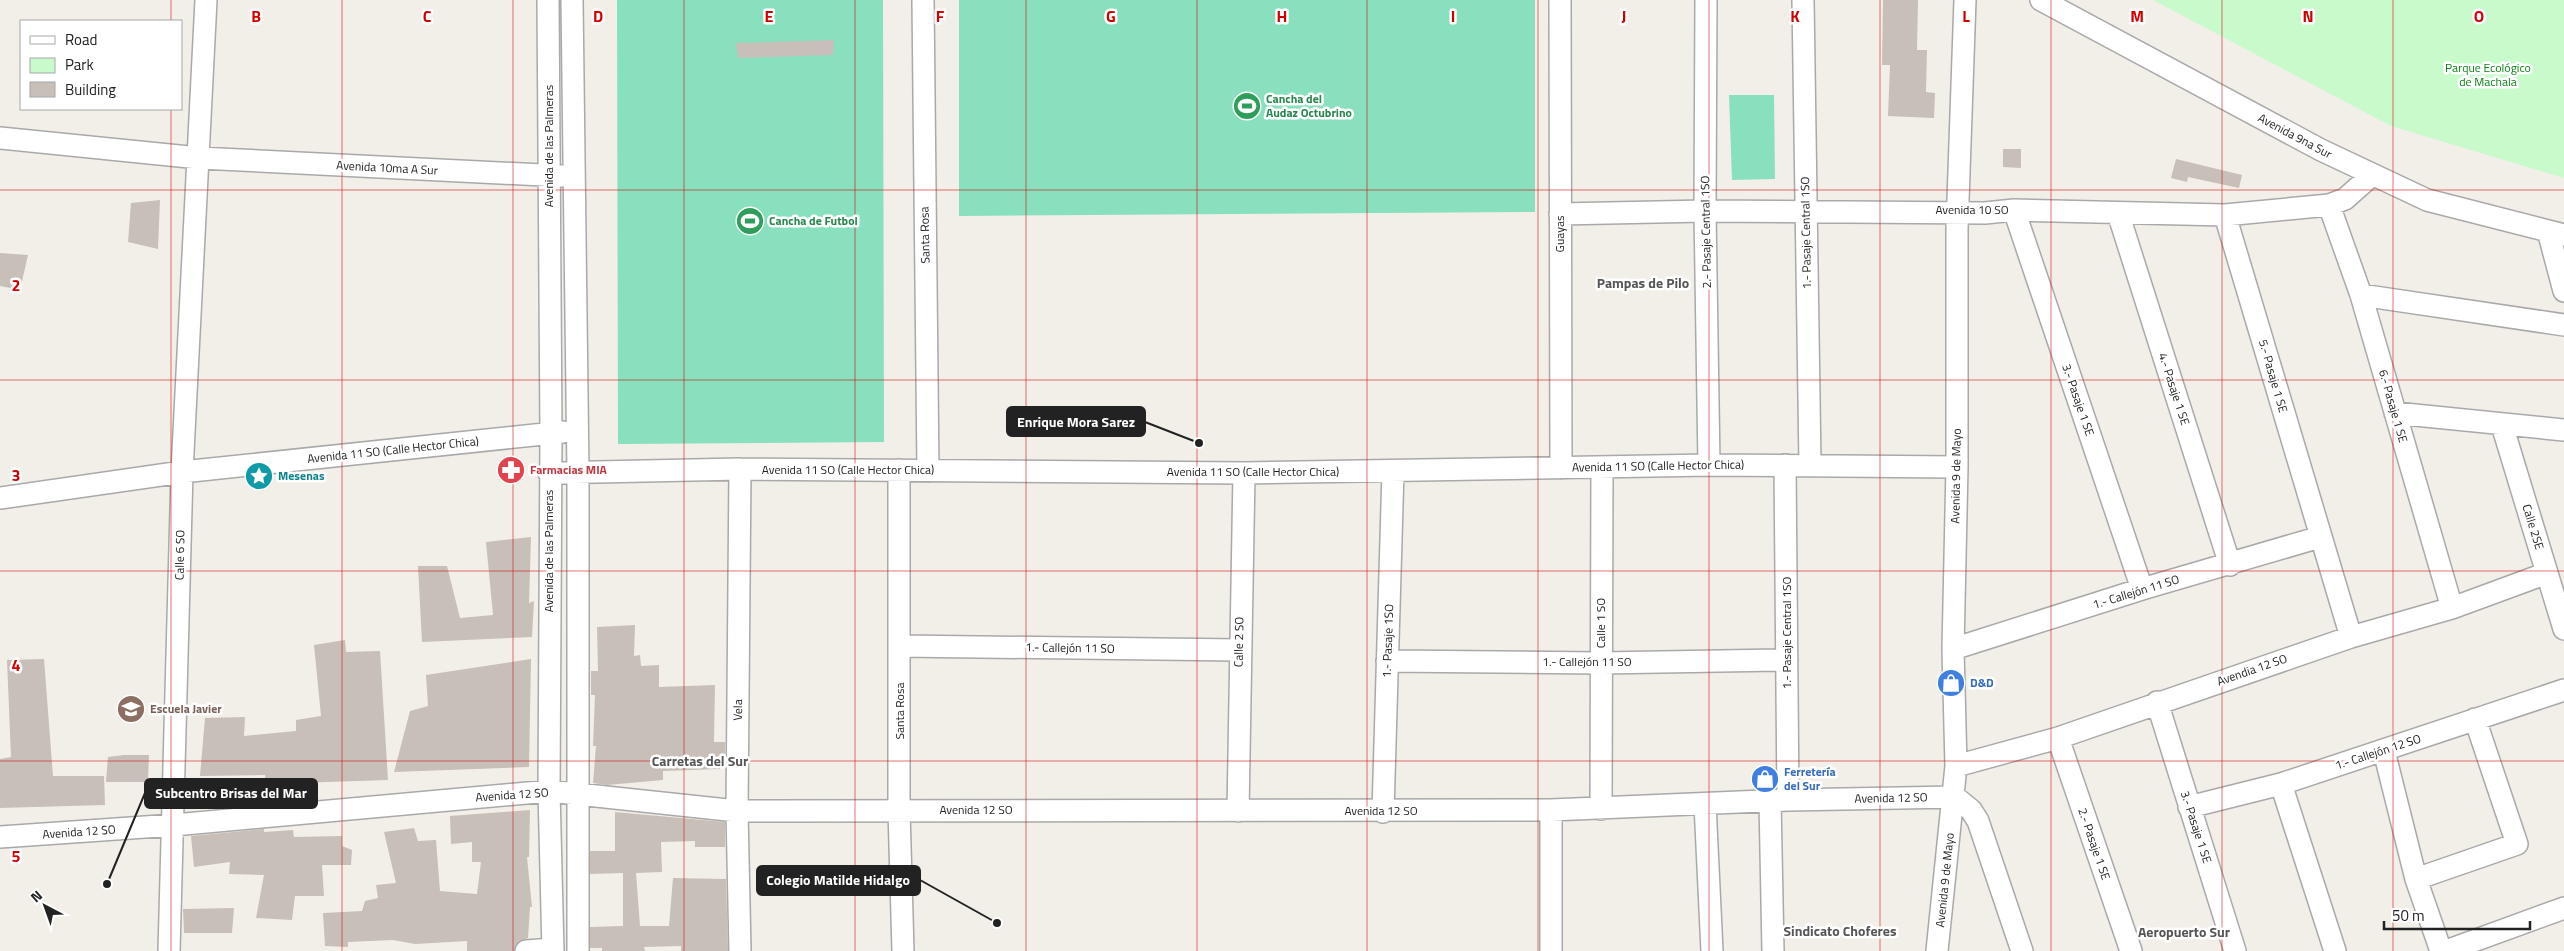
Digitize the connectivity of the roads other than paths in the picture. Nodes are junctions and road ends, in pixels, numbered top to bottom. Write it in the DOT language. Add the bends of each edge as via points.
graph roads {
  1 [pos="206,0"];
  2 [pos="548,0"];
  3 [pos="572,0"];
  4 [pos="923,0"];
  5 [pos="1560,0"];
  6 [pos="1706,0"];
  7 [pos="1803,0"];
  8 [pos="1965,0"];
  9 [pos="2041,0"];
  10 [pos="0,138"];
  11 [pos="199,158"];
  12 [pos="2372,175"];
  13 [pos="549,176"];
  14 [pos="575,176"];
  15 [pos="2329,205"];
  16 [pos="2014,210"];
  17 [pos="1705,211"];
  18 [pos="1805,212"];
  19 [pos="1957,212"];
  20 [pos="2118,213"];
  21 [pos="1560,214"];
  22 [pos="2225,215"];
  23 [pos="2556,233"];
  24 [pos="2564,291"];
  25 [pos="2361,295"];
  26 [pos="2564,325"];
  27 [pos="2395,413"];
  28 [pos="2502,425"];
  29 [pos="578,430"];
  30 [pos="2564,430"];
  31 [pos="551,434"];
  32 [pos="1709,465"];
  33 [pos="1785,465"];
  34 [pos="1810,465"];
  35 [pos="1602,467"];
  36 [pos="1957,467"];
  37 [pos="1561,468"];
  38 [pos="740,470"];
  39 [pos="899,470"];
  40 [pos="928,470"];
  41 [pos="1393,471"];
  42 [pos="182,472"];
  43 [pos="549,473"];
  44 [pos="578,473"];
  45 [pos="1244,473"];
  46 [pos="0,498"];
  47 [pos="2320,537"];
  48 [pos="2230,565"];
  49 [pos="2547,573"];
  50 [pos="2142,589"];
  51 [pos="2452,608"];
  52 [pos="2564,629"];
  53 [pos="2351,637"];
  54 [pos="900,646"];
  55 [pos="1953,649"];
  56 [pos="1239,650"];
  57 [pos="1787,660"];
  58 [pos="1388,661"];
  59 [pos="1601,663"];
  60 [pos="2564,690"];
  61 [pos="2157,702"];
  62 [pos="2475,719"];
  63 [pos="2058,738"];
  64 [pos="2384,751"];
  65 [pos="1956,766"];
  66 [pos="2281,784"];
  67 [pos="549,791"];
  68 [pos="576,794"];
  69 [pos="1955,797"];
  70 [pos="1779,800"];
  71 [pos="1705,804"];
  72 [pos="2189,807"];
  73 [pos="1601,808"];
  74 [pos="900,810"];
  75 [pos="1551,810"];
  76 [pos="737,811"];
  77 [pos="1238,811"];
  78 [pos="1383,812"];
  79 [pos="174,825"];
  80 [pos="0,837"];
  81 [pos="2416,879"];
  82 [pos="2564,908"];
  83 [pos="553,950"];
  84 [pos="169,951"];
  85 [pos="526,951"];
  86 [pos="578,951"];
  87 [pos="740,951"];
  88 [pos="903,951"];
  89 [pos="1551,951"];
  90 [pos="1712,951"];
  91 [pos="1773,951"];
  92 [pos="1938,951"];
  93 [pos="2022,951"];
  94 [pos="2131,951"];
  95 [pos="2235,951"];
  96 [pos="2335,951"];
  97 [pos="2441,951"];
  98 [pos="2446,951"];
  1 -- 11 [label="street, Calle 6 SO"];
  2 -- 13 [label="street, Avenida de las Palmeras"];
  3 -- 14 [label="street, Avenida de las Palmeras"];
  4 -- 40 [label="street, Santa Rosa"];
  5 -- 21 [label="street, Guayas"];
  6 -- 17 [label="street, 2.- Pasaje Central 1SO"];
  7 -- 18 [label="street, 1.- Pasaje Central 1SO"];
  8 -- 19 [label="street, Avenida 9 de Mayo"];
  9 -- 12 [label="street, Avenida 9na Sur"];
  10 -- 11 [label="street"];
  11 -- 13 [label="street, Avenida 10ma A Sur"];
  11 -- 42 [label="street, Calle 6 SO"];
  12 -- 15 [label="street, Avenida 10 SO" via="2345,199"];
  12 -- 23 [label="street, Avenida 9na Sur" via="2427,200"];
  13 -- 14 [label="street, Avenida 10ma A Sur"];
  13 -- 31 [label="street, Avenida de las Palmeras"];
  14 -- 29 [label="street, Avenida de las Palmeras"];
  15 -- 22 [label="street, Avenida 10 SO"];
  15 -- 25 [label="street, 6.- Pasaje 1 SE"];
  16 -- 19 [label="street, Avenida 10 SO"];
  16 -- 20 [label="street, Avenida 10 SO"];
  16 -- 50 [label="street, 3.- Pasaje 1 SE"];
  17 -- 18 [label="street, Avenida 10 SO"];
  17 -- 21 [label="street, Avenida 10 SO"];
  17 -- 32 [label="street, 2.- Pasaje Central 1SO"];
  18 -- 19 [label="street, Avenida 10 SO"];
  18 -- 34 [label="street, 1.- Pasaje Central 1SO"];
  19 -- 36 [label="street, Avenida 9 de Mayo"];
  20 -- 22 [label="street, Avenida 10 SO"];
  20 -- 48 [label="street, 4.- Pasaje 1 SE"];
  21 -- 37 [label="street, Guayas"];
  22 -- 47 [label="street, 5.- Pasaje 1 SE"];
  23 -- 24 [label="street"];
  25 -- 26 [label="street"];
  25 -- 27 [label="street, 6.- Pasaje 1 SE"];
  27 -- 28 [label="street"];
  27 -- 51 [label="street, 6.- Pasaje 1 SE"];
  28 -- 30 [label="street"];
  28 -- 49 [label="street, Calle 2SE"];
  29 -- 31 [label="street, Avenida 11 SO (Calle Hector Chica)"];
  29 -- 44 [label="street, Avenida de las Palmeras"];
  31 -- 42 [label="street, Avenida 11 SO (Calle Hector Chica)"];
  31 -- 43 [label="street, Avenida de las Palmeras"];
  32 -- 33 [label="street, Avenida 11 SO (Calle Hector Chica)"];
  32 -- 35 [label="street, Avenida 11 SO (Calle Hector Chica)"];
  33 -- 34 [label="street, Avenida 11 SO (Calle Hector Chica)"];
  33 -- 57 [label="street, 1.- Pasaje Central 1SO"];
  34 -- 36 [label="street, Avenida 11 SO (Calle Hector Chica)"];
  35 -- 37 [label="street, Avenida 11 SO (Calle Hector Chica)"];
  35 -- 59 [label="street, Calle 1 SO"];
  36 -- 55 [label="street, Avenida 9 de Mayo"];
  37 -- 41 [label="street, Avenida 11 SO (Calle Hector Chica)"];
  38 -- 39 [label="street, Avenida 11 SO (Calle Hector Chica)"];
  38 -- 44 [label="street, Avenida 11 SO (Calle Hector Chica)"];
  38 -- 76 [label="street, Vela"];
  39 -- 40 [label="street, Avenida 11 SO (Calle Hector Chica)"];
  39 -- 54 [label="street, Santa Rosa"];
  40 -- 45 [label="street, Avenida 11 SO (Calle Hector Chica)"];
  41 -- 45 [label="street, Avenida 11 SO (Calle Hector Chica)"];
  41 -- 58 [label="street, 1.- Pasaje 1SO"];
  42 -- 46 [label="street, Avenida 11 SO (Calle Hector Chica)"];
  42 -- 79 [label="street, Calle 6 SO"];
  43 -- 44 [label="street, Avenida 11 SO (Calle Hector Chica)"];
  43 -- 67 [label="street, Avenida de las Palmeras"];
  44 -- 68 [label="street, Avenida de las Palmeras"];
  45 -- 56 [label="street, Calle 2 SO"];
  47 -- 48 [label="street, 1.- Callejón 11 SO"];
  47 -- 53 [label="street, 5.- Pasaje 1 SE"];
  48 -- 50 [label="street, 1.- Callejón 11 SO"];
  49 -- 51 [label="street, Avendia 12 SO"];
  49 -- 52 [label="street, Calle 2SE"];
  50 -- 55 [label="street, 1.- Callejón 11 SO"];
  51 -- 53 [label="street, Avendia 12 SO"];
  53 -- 61 [label="street, Avendia 12 SO"];
  54 -- 56 [label="street, 1.- Callejón 11 SO"];
  54 -- 74 [label="street, Santa Rosa"];
  55 -- 65 [label="street, Avenida 9 de Mayo"];
  56 -- 77 [label="street, Calle 2 SO"];
  57 -- 59 [label="street, 1.- Callejón 11 SO"];
  57 -- 70 [label="street, 1.- Pasaje Central 1SO"];
  58 -- 59 [label="street, 1.- Callejón 11 SO"];
  58 -- 78 [label="street, 1.- Pasaje 1SO"];
  59 -- 73 [label="street, Calle 1 SO"];
  60 -- 62 [label="street, 1.- Callejón 12 SO"];
  61 -- 63 [label="street, Avendia 12 SO"];
  61 -- 72 [label="street, 3.- Pasaje 1 SE"];
  62 -- 64 [label="street, 1.- Callejón 12 SO"];
  62 -- 81 [label="street" via="2517,844"];
  63 -- 65 [label="street, Avendia 12 SO"];
  63 -- 94 [label="street, 2.- Pasaje 1 SE"];
  64 -- 66 [label="street, 1.- Callejón 12 SO"];
  64 -- 81 [label="street"];
  65 -- 69 [label="street, Avenida 9 de Mayo"];
  66 -- 72 [label="street, 1.- Callejón 12 SO"];
  66 -- 96 [label="street"];
  67 -- 68 [label="street, Avenida 12 SO"];
  67 -- 79 [label="street, Avenida 12 SO"];
  67 -- 83 [label="street, Avenida de las Palmeras"];
  68 -- 76 [label="street, Avenida 12 SO"];
  68 -- 86 [label="street, Avenida de las Palmeras"];
  69 -- 70 [label="street, Avenida 12 SO"];
  69 -- 92 [label="street, Avenida 9 de Mayo"];
  69 -- 93 [label="street" via="1978,820"];
  70 -- 71 [label="street, Avenida 12 SO"];
  70 -- 91 [label="street, 1.- Pasaje Central 1SO"];
  71 -- 73 [label="street, Avenida 12 SO"];
  71 -- 90 [label="street"];
  72 -- 95 [label="street, 3.- Pasaje 1 SE"];
  73 -- 75 [label="street, Avenida 12 SO"];
  74 -- 76 [label="street, Avenida 12 SO"];
  74 -- 77 [label="street, Avenida 12 SO"];
  74 -- 88 [label="street, Santa Rosa"];
  75 -- 78 [label="street, Avenida 12 SO"];
  75 -- 89 [label="street"];
  76 -- 87 [label="street, Vela"];
  77 -- 78 [label="street, Avenida 12 SO"];
  79 -- 80 [label="street, Avenida 12 SO"];
  79 -- 84 [label="street, Calle 6 SO"];
  81 -- 97 [label="street"];
  82 -- 98 [label="street"];
  83 -- 85 [label="street"];
}
